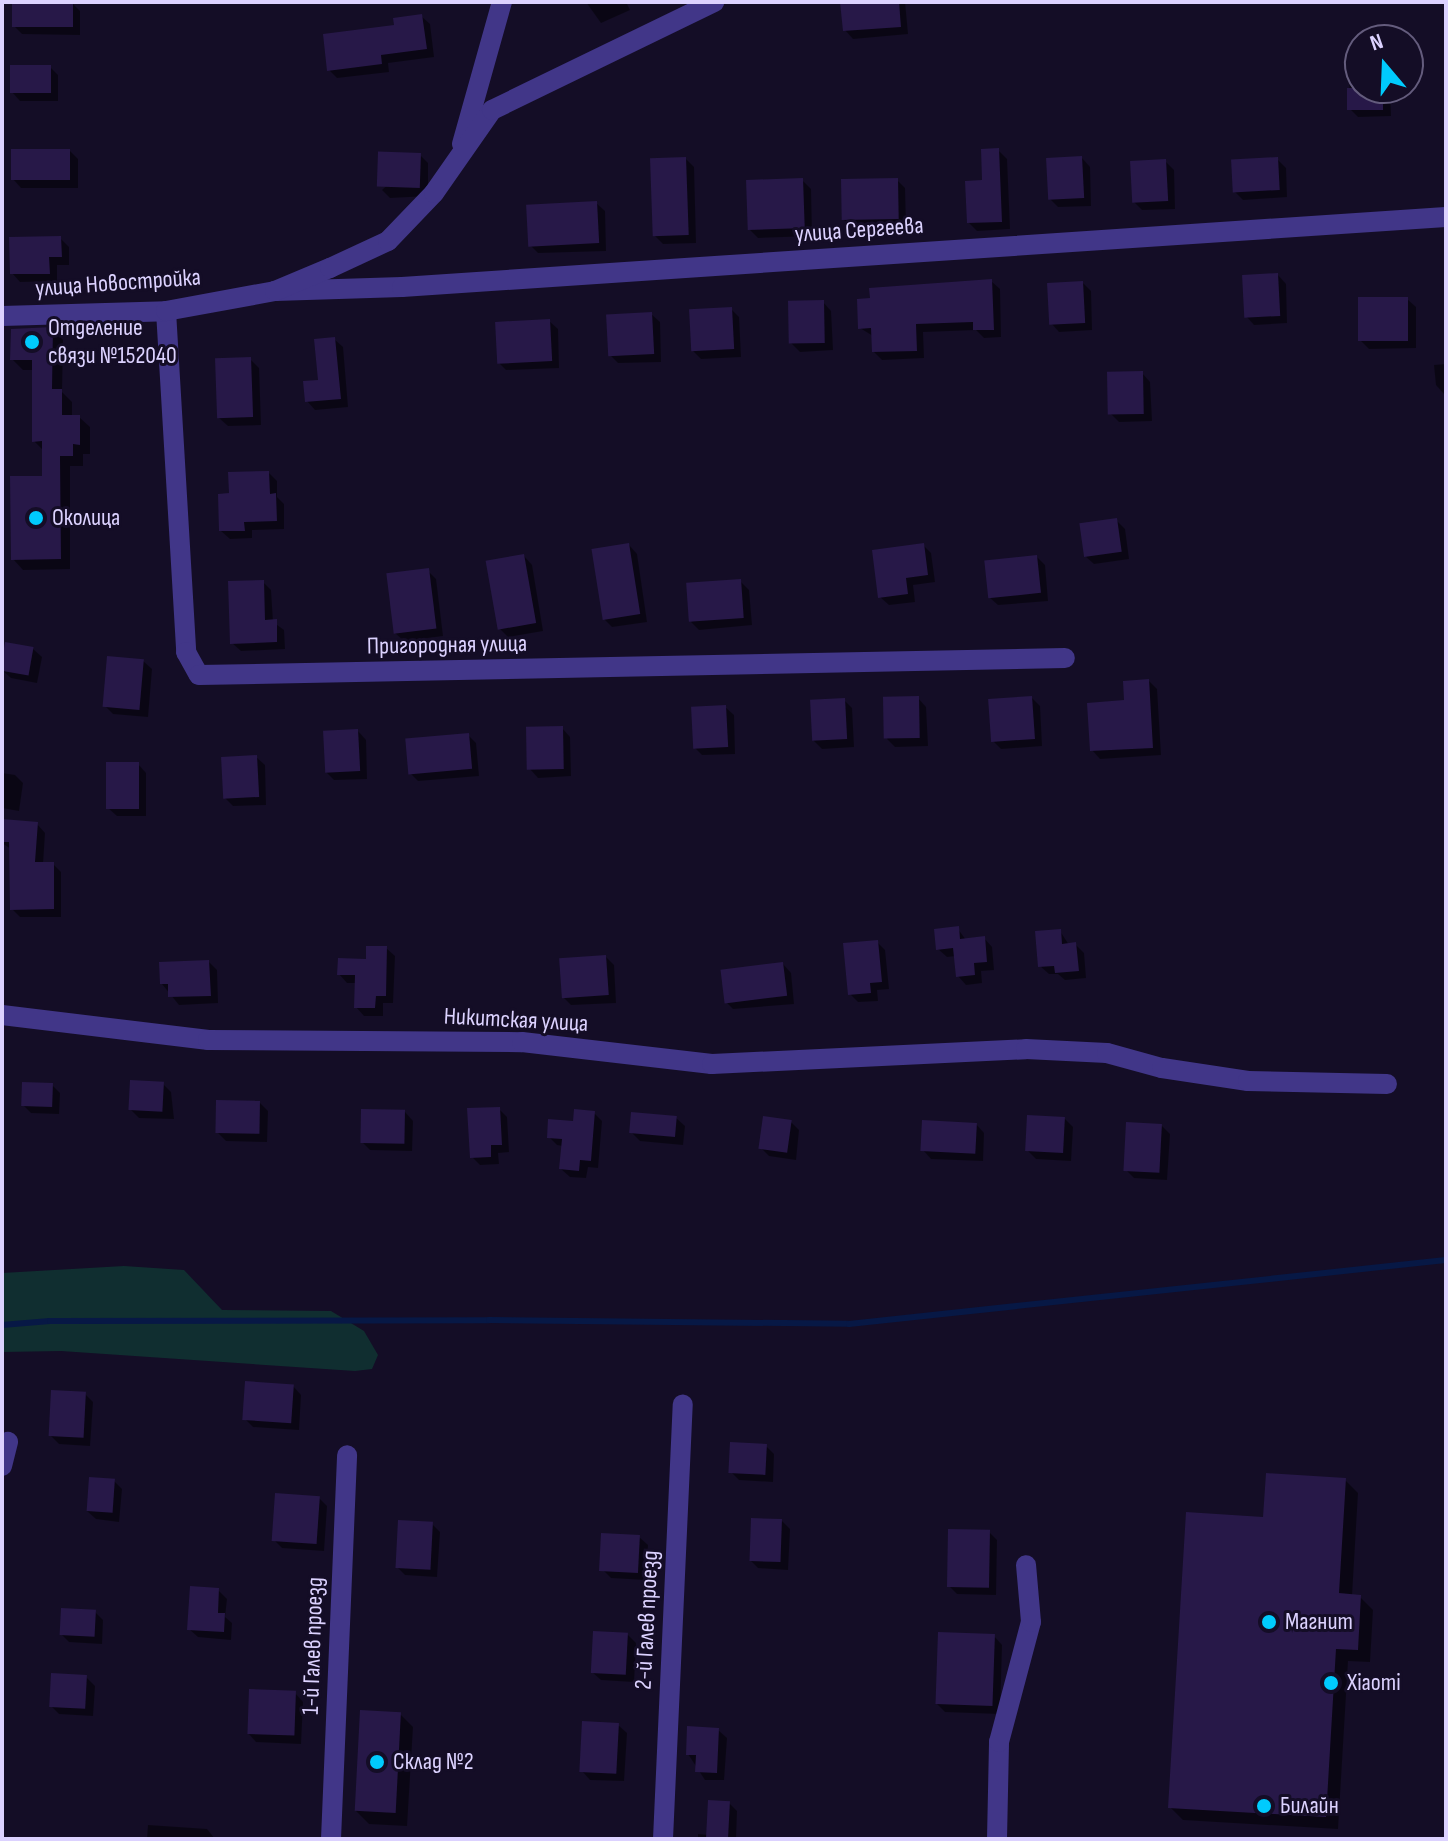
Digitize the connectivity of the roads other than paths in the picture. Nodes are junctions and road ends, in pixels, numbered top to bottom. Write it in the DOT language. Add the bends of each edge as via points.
graph roads {
  1 [pos="502,2"];
  2 [pos="714,2"];
  3 [pos="457,160"];
  4 [pos="1446,217"];
  5 [pos="275,291"];
  6 [pos="166,311"];
  7 [pos="2,316"];
  8 [pos="1065,658"];
  9 [pos="2,1015"];
  10 [pos="1387,1084"];
  11 [pos="683,1404"];
  12 [pos="8,1442"];
  13 [pos="347,1455"];
  14 [pos="2,1466"];
  15 [pos="1026,1565"];
  16 [pos="331,1839"];
  17 [pos="663,1839"];
  18 [pos="997,1839"];
  1 -- 3 [label="street"];
  2 -- 3 [label="street, улица Новостройка" via="492,110"];
  3 -- 5 [label="street, улица Новостройка" via="388,241"];
  4 -- 5 [label="street, улица Сергеева"];
  5 -- 6 [label="street, улица Новостройка"];
  6 -- 7 [label="street, улица Новостройка"];
  6 -- 8 [label="street, Пригородная улица" via="186,652 199,675"];
  9 -- 10 [label="street, Никитская улица" via="208,1040 522,1042 712,1064 1026,1049 1107,1053 1248,1081"];
  11 -- 17 [label="street, 2-й Галев проезд"];
  12 -- 14 [label="street"];
  13 -- 16 [label="street, 1-й Галев проезд"];
  15 -- 18 [label="street" via="1031,1622 999,1742"];
}
